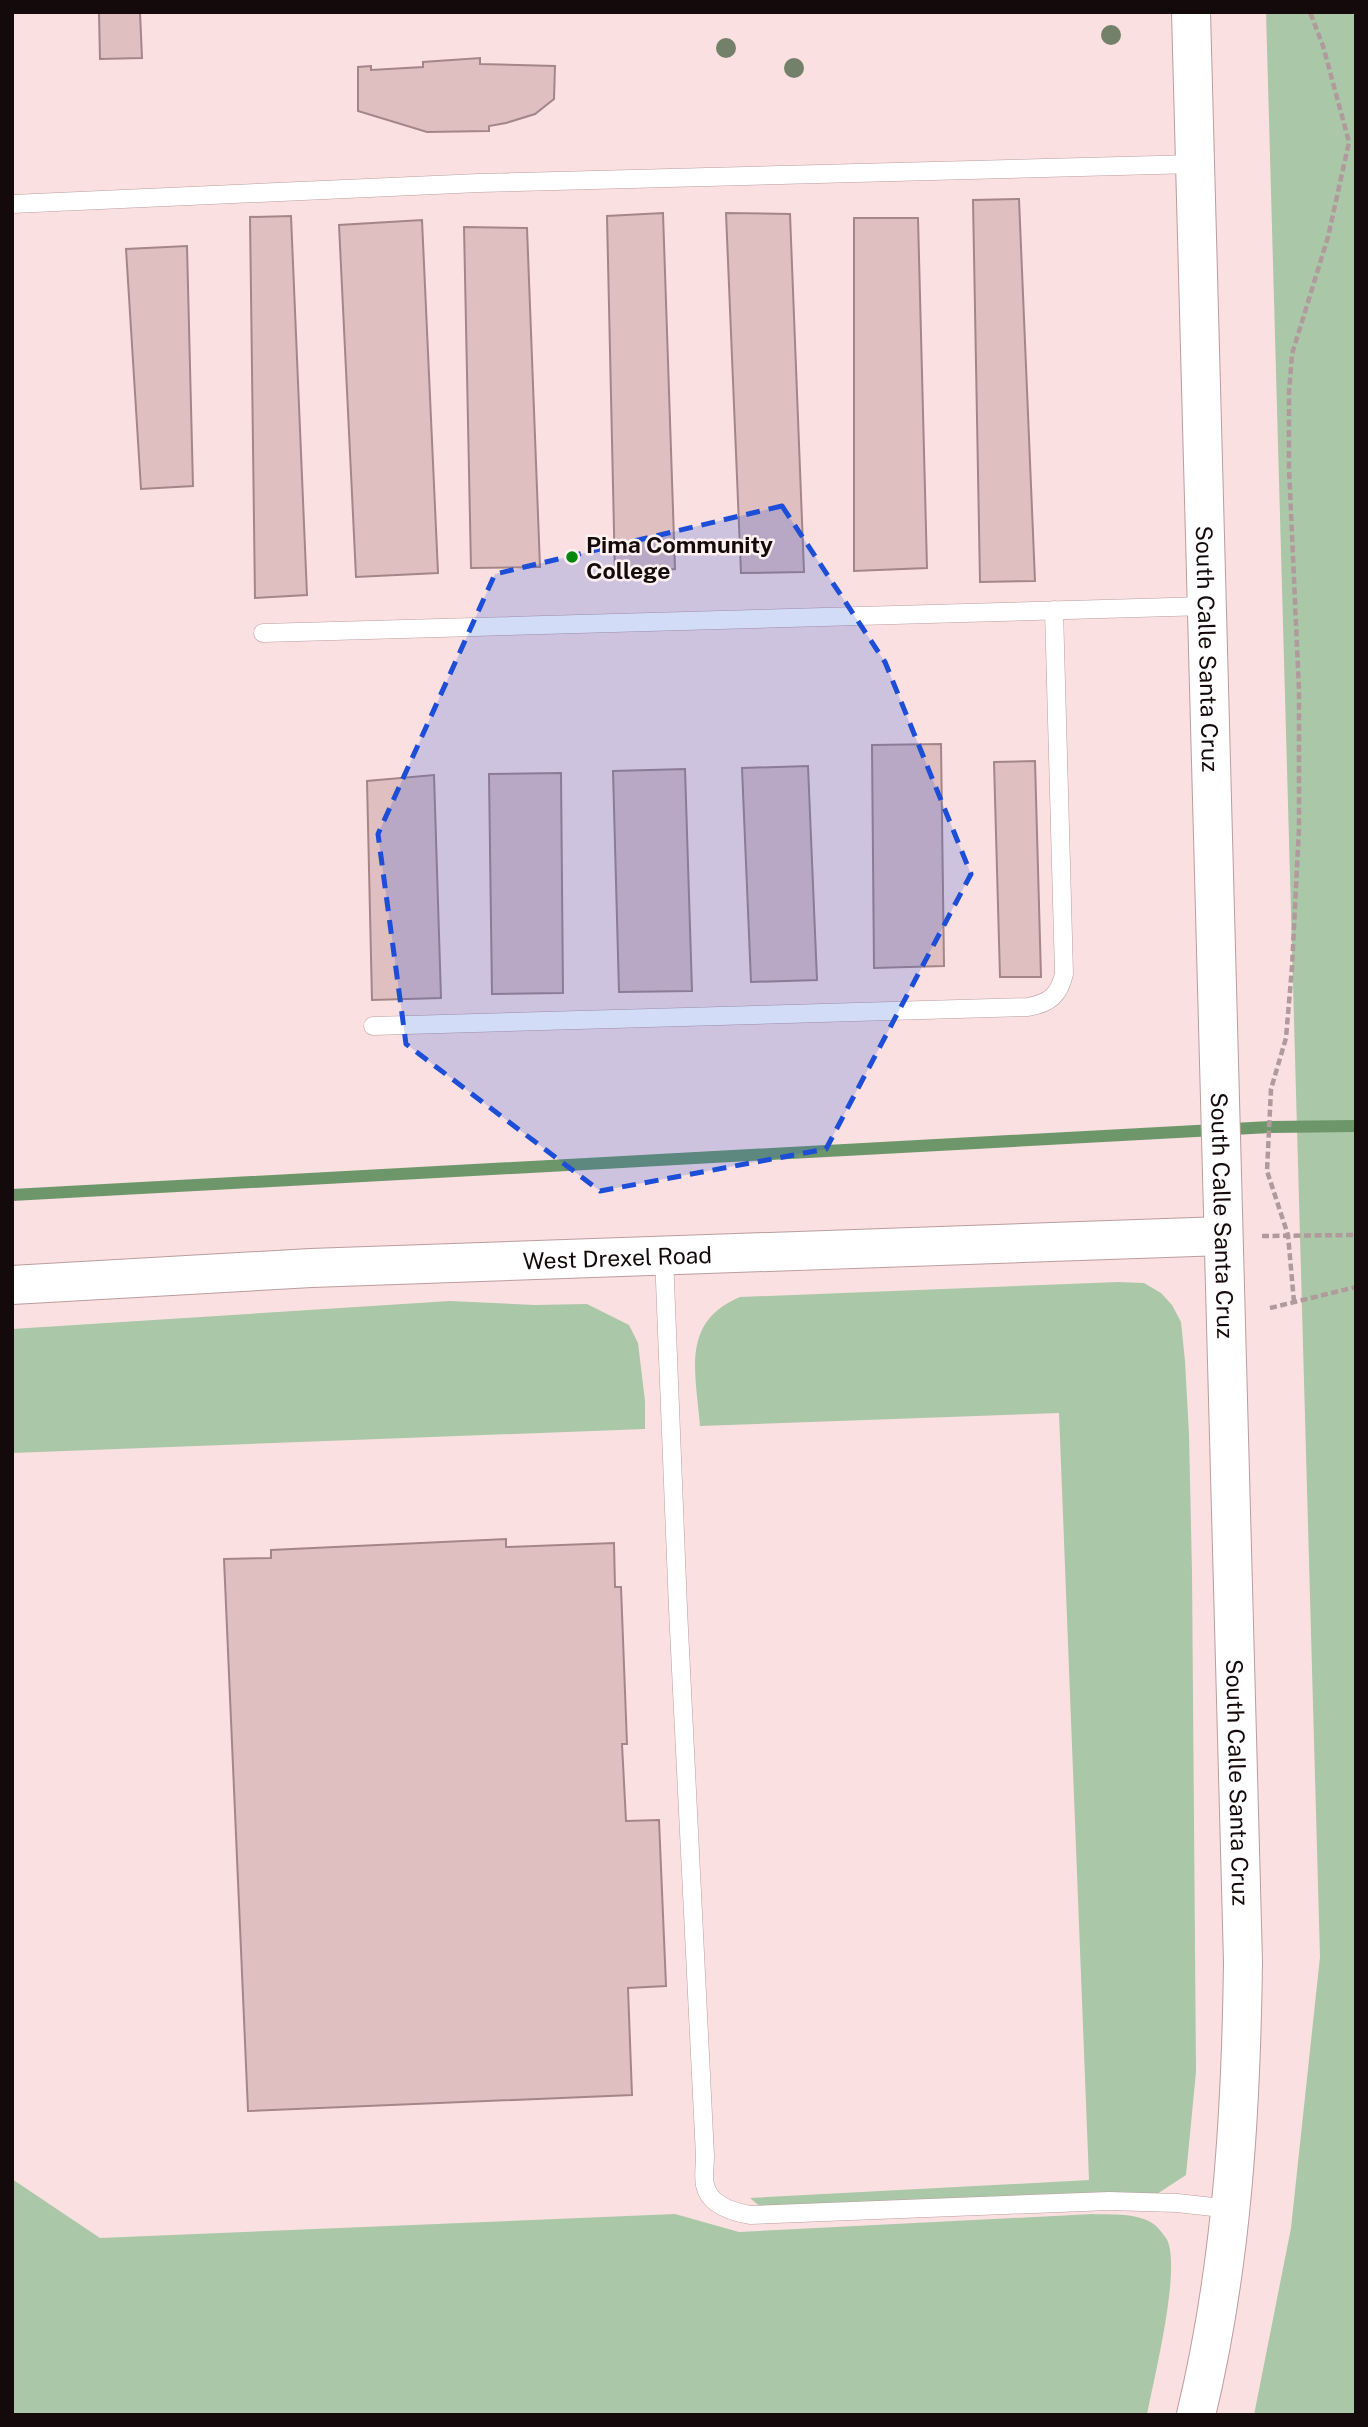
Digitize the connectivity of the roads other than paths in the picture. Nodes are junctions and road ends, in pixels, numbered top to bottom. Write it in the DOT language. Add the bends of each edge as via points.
graph roads {
  1 [pos="1191,12"];
  2 [pos="1195,164"];
  3 [pos="12,204"];
  4 [pos="1207,606"];
  5 [pos="1054,610"];
  6 [pos="263,633"];
  7 [pos="373,1026"];
  8 [pos="1223,1236"];
  9 [pos="664,1256"];
  10 [pos="12,1286"];
  11 [pos="1231,2209"];
  12 [pos="1196,2415"];
  1 -- 2 [label="street, South Calle Santa Cruz"];
  2 -- 3 [label="lane" via="467,183"];
  2 -- 4 [label="street, South Calle Santa Cruz"];
  4 -- 5 [label="lane"];
  4 -- 8 [label="street, South Calle Santa Cruz"];
  5 -- 6 [label="lane"];
  5 -- 7 [label="lane" via="1064,974 1053,999 1028,1007 963,1010"];
  8 -- 9 [label="street, West Drexel Road"];
  8 -- 11 [label="street, South Calle Santa Cruz" via="1243,1962 1240,2101"];
  9 -- 10 [label="street, West Drexel Road" via="311,1268"];
  9 -- 11 [label="lane" via="704,2184 710,2197 736,2213 751,2215 1110,2201"];
  11 -- 12 [label="street, South Calle Santa Cruz" via="1219,2301"];
}
